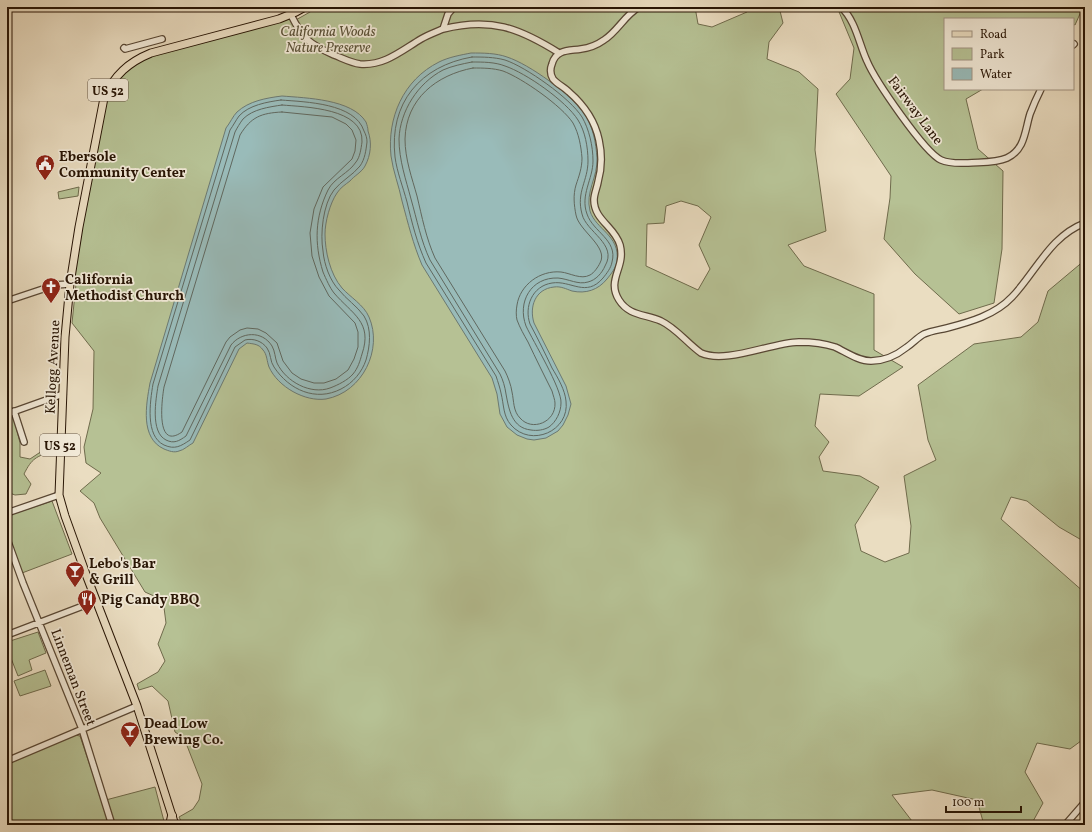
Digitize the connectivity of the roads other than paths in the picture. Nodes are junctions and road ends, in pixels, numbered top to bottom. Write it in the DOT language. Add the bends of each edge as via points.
graph roads {
  1 [pos="305,7"];
  2 [pos="454,7"];
  3 [pos="638,7"];
  4 [pos="842,7"];
  5 [pos="291,15"];
  6 [pos="443,30"];
  7 [pos="162,39"];
  8 [pos="124,48"];
  9 [pos="559,53"];
  10 [pos="1041,90"];
  11 [pos="1085,223"];
  12 [pos="70,284"];
  13 [pos="7,301"];
  14 [pos="63,394"];
  15 [pos="14,411"];
  16 [pos="7,414"];
  17 [pos="24,442"];
  18 [pos="59,495"];
  19 [pos="7,513"];
  20 [pos="7,539"];
  21 [pos="96,601"];
  22 [pos="40,623"];
  23 [pos="7,635"];
  24 [pos="137,706"];
  25 [pos="82,729"];
  26 [pos="7,761"];
  27 [pos="1085,802"];
  28 [pos="172,816"];
  29 [pos="112,825"];
  30 [pos="170,825"];
  31 [pos="175,825"];
  32 [pos="1065,825"];
  1 -- 5 [label="main road, Kellogg Avenue / US 52"];
  2 -- 6 [label="street" via="448,14"];
  3 -- 9 [label="street" via="602,42"];
  4 -- 10 [label="street, Fairway Lane" via="849,16 867,62 880,85 931,152 942,160 954,163 994,161 1012,155 1022,143"];
  5 -- 6 [label="street" via="303,36 315,46 359,64 385,60 421,39"];
  5 -- 12 [label="main road, Kellogg Avenue / US 52" via="151,53 134,61 118,75 107,91 102,108"];
  6 -- 9 [label="street" via="473,24 498,25 521,32"];
  7 -- 8 [label="street"];
  9 -- 11 [label="street" via="552,64 552,76 586,110 599,140 601,162 595,207 602,221 615,234 620,246 622,258 613,284 615,294 626,309 666,324 706,355 722,357 773,345 813,342 829,345 865,360 882,360 907,348 926,333 996,310 1019,290 1058,239 1074,227"];
  12 -- 13 [label="street" via="55,285"];
  12 -- 14 [label="main road, Kellogg Avenue / US 52"];
  14 -- 15 [label="street"];
  14 -- 18 [label="main road, Kellogg Avenue / US 52"];
  15 -- 16 [label="street"];
  15 -- 17 [label="street"];
  18 -- 19 [label="street"];
  18 -- 21 [label="main road, Kellogg Avenue / US 52"];
  20 -- 22 [label="street, Linneman Street"];
  21 -- 22 [label="street"];
  21 -- 24 [label="main road, Kellogg Avenue / US 52"];
  22 -- 23 [label="street"];
  22 -- 25 [label="street, Linneman Street"];
  24 -- 25 [label="street"];
  24 -- 28 [label="main road, Kellogg Avenue / US 52"];
  25 -- 26 [label="street"];
  25 -- 29 [label="street, Linneman Street"];
  27 -- 32 [label="street"];
  28 -- 30 [label="highway"];
  28 -- 31 [label="main road, Kellogg Avenue / US 52"];
}
